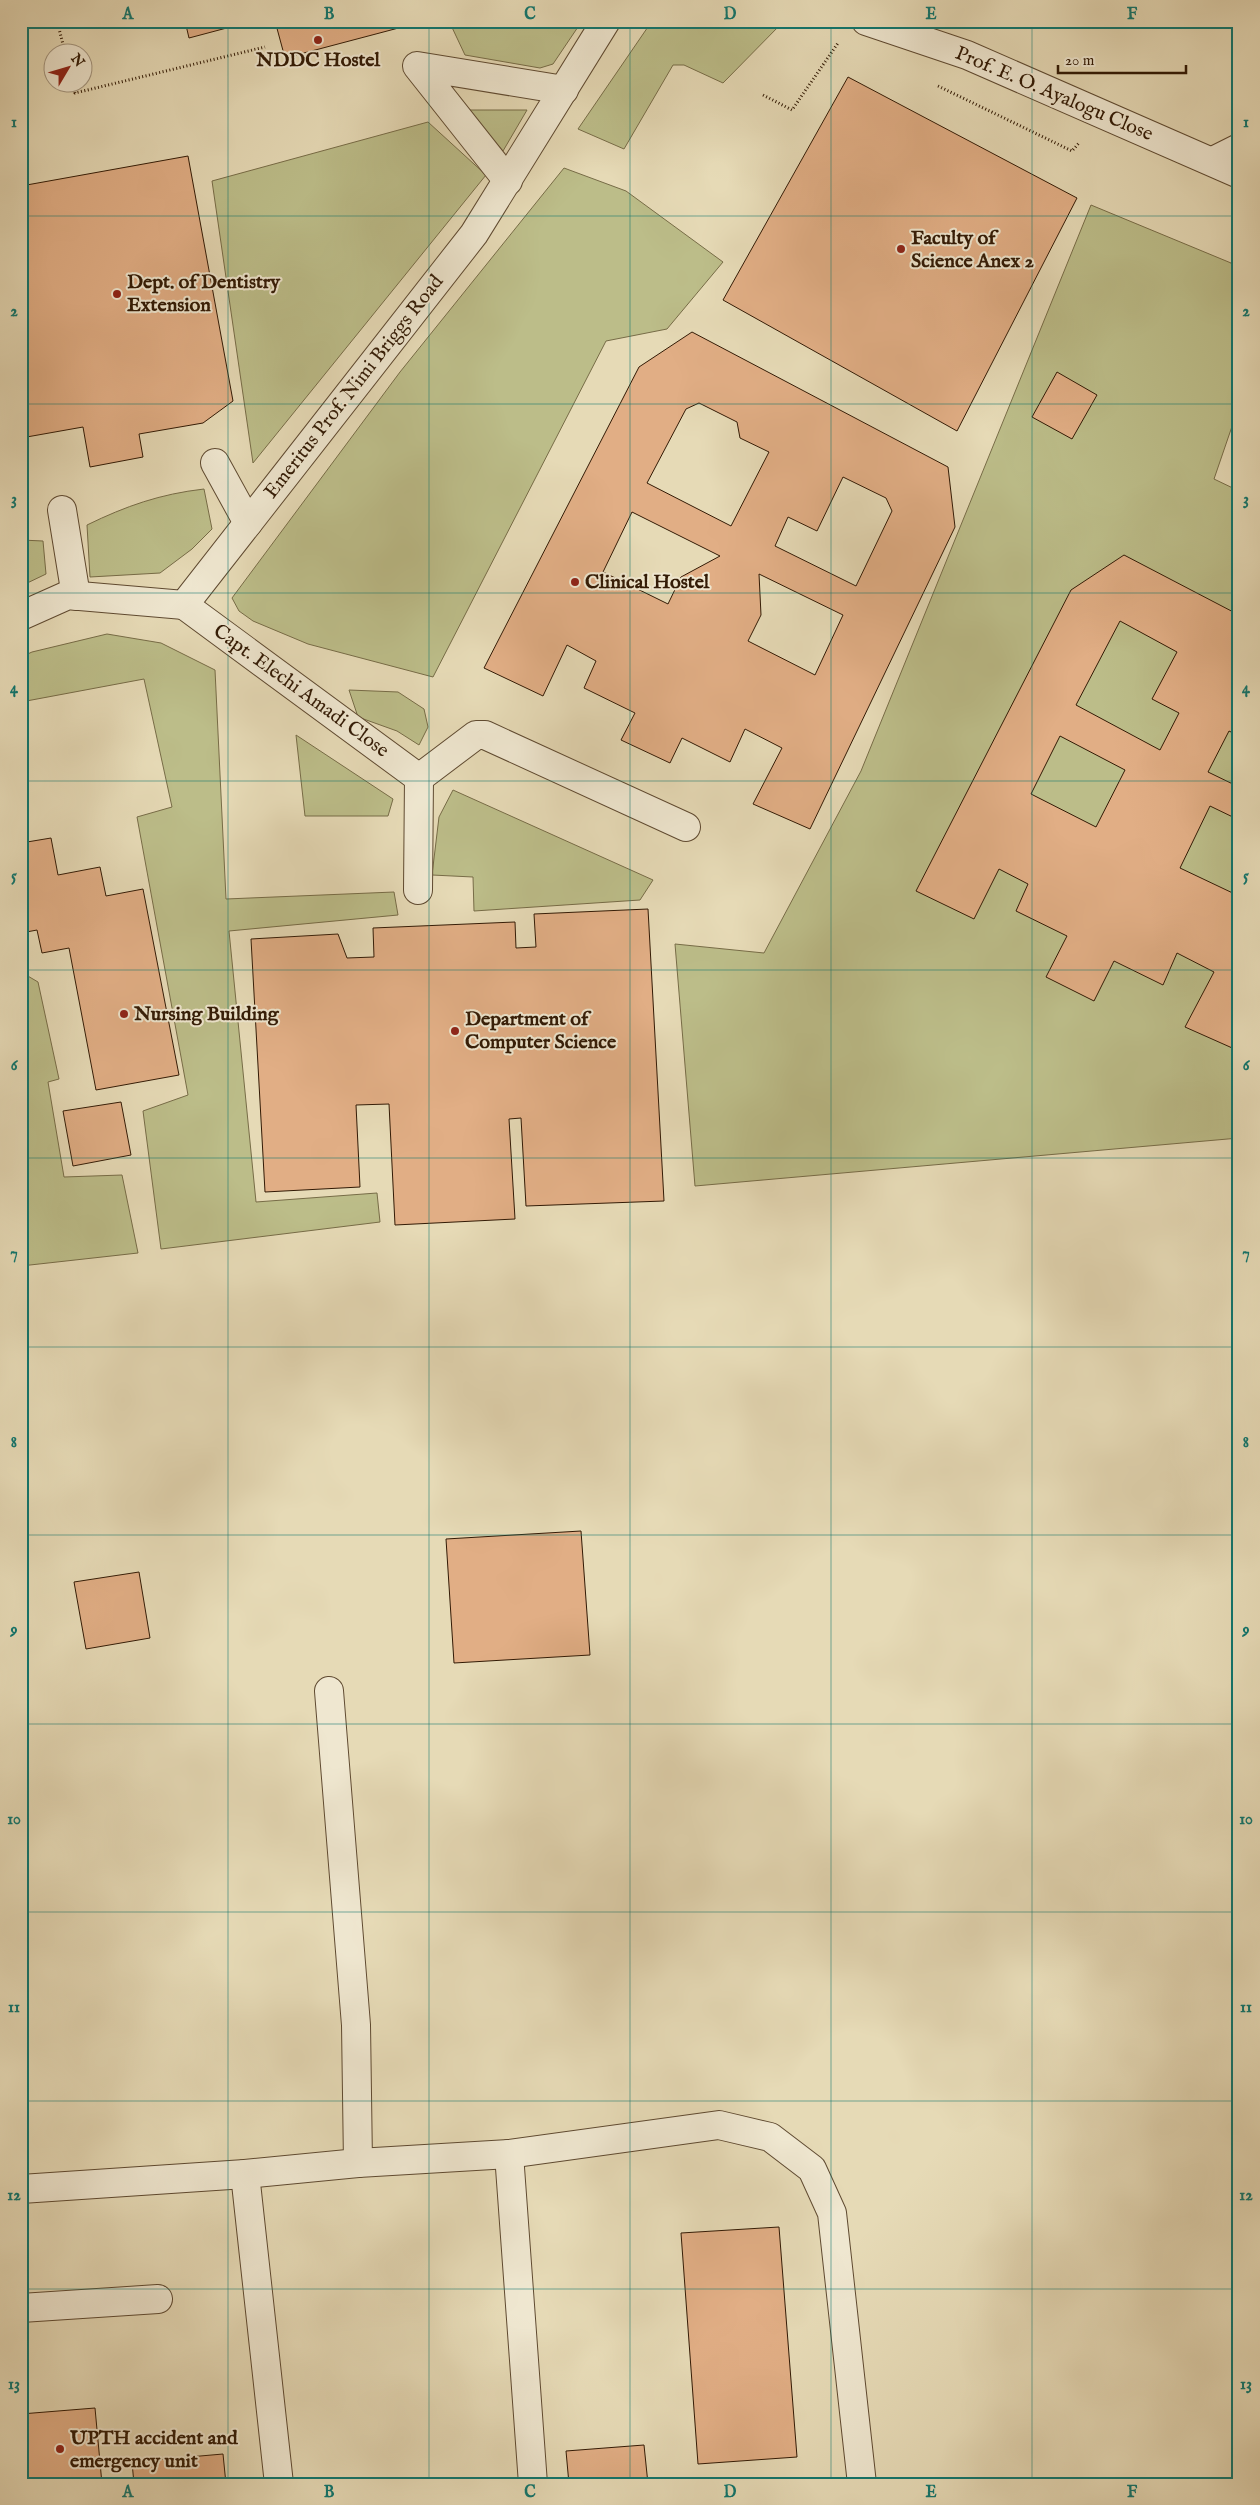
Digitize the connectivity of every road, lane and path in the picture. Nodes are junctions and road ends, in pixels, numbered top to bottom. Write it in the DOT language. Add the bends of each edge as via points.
graph roads {
  1 [pos="57,21"];
  2 [pos="606,21"];
  3 [pos="866,21"];
  4 [pos="841,39"];
  5 [pos="62,42"];
  6 [pos="265,47"];
  7 [pos="930,82"];
  8 [pos="92,90"];
  9 [pos="564,90"];
  10 [pos="763,95"];
  11 [pos="1103,114"];
  12 [pos="1239,148"];
  13 [pos="1213,161"];
  14 [pos="1239,174"];
  15 [pos="508,181"];
  16 [pos="215,463"];
  17 [pos="62,510"];
  18 [pos="248,523"];
  19 [pos="76,596"];
  20 [pos="184,605"];
  21 [pos="21,616"];
  22 [pos="419,778"];
  23 [pos="686,827"];
  24 [pos="418,890"];
  25 [pos="329,1691"];
  26 [pos="509,2154"];
  27 [pos="358,2163"];
  28 [pos="245,2174"];
  29 [pos="21,2189"];
  30 [pos="158,2299"];
  31 [pos="21,2308"];
  32 [pos="279,2484"];
  33 [pos="533,2484"];
  34 [pos="862,2484"];
  1 -- 5 [label="path"];
  2 -- 9 [label="street, Emeritus Prof. Nimi Briggs Road"];
  3 -- 11 [label="street, Prof. E. O. Ayalogu Close" via="967,56"];
  4 -- 10 [label="path" via="792,110"];
  6 -- 8 [label="path"];
  7 -- 11 [label="path" via="1072,151"];
  9 -- 15 [label="street, Emeritus Prof. Nimi Briggs Road"];
  9 -- 15 [label="street" via="417,66"];
  11 -- 13 [label="street, Prof. E. O. Ayalogu Close"];
  12 -- 13 [label="street"];
  13 -- 14 [label="street, Prof. E. O. Ayalogu Close"];
  15 -- 18 [label="street, Emeritus Prof. Nimi Briggs Road" via="474,234"];
  16 -- 18 [label="street"];
  17 -- 19 [label="street"];
  18 -- 20 [label="street, Emeritus Prof. Nimi Briggs Road"];
  19 -- 20 [label="street"];
  19 -- 21 [label="street" via="68,595"];
  20 -- 22 [label="street, Capt. Elechi Amadi Close"];
  22 -- 23 [label="street" via="476,735 485,734"];
  22 -- 24 [label="street"];
  25 -- 27 [label="street" via="356,2025"];
  26 -- 27 [label="street"];
  26 -- 33 [label="street"];
  26 -- 34 [label="street" via="718,2125 770,2137 812,2169 832,2213"];
  27 -- 28 [label="street"];
  28 -- 29 [label="street"];
  28 -- 32 [label="street"];
  30 -- 31 [label="street"];
}
